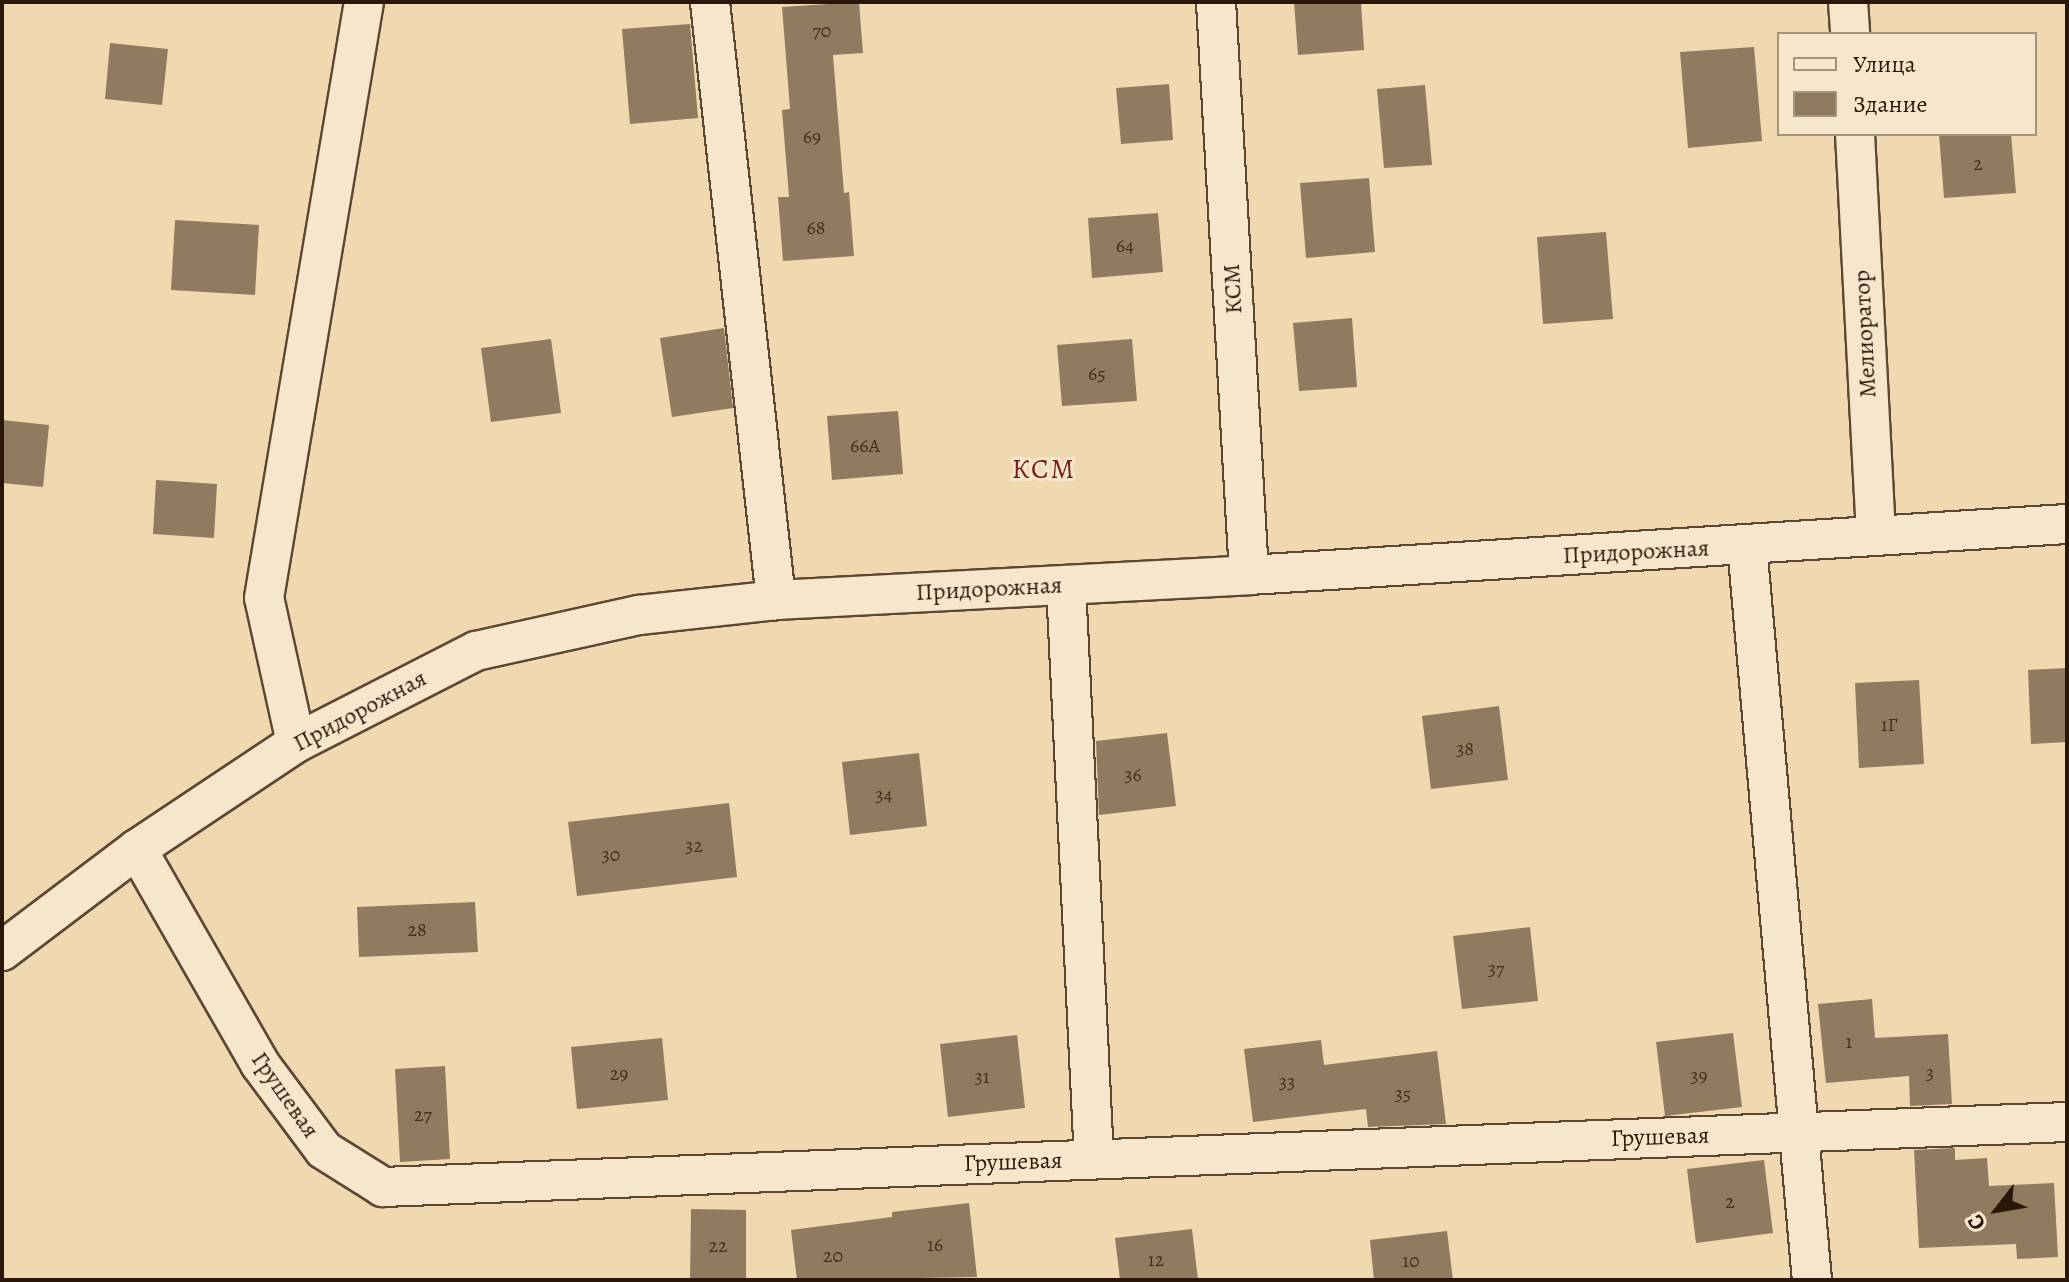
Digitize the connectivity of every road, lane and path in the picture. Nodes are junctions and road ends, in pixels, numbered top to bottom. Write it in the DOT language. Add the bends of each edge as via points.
graph roads {
  1 [pos="364,2"];
  2 [pos="710,2"];
  3 [pos="1216,2"];
  4 [pos="1848,2"];
  5 [pos="1850,32"];
  6 [pos="1855,136"];
  7 [pos="2067,524"];
  8 [pos="1876,534"];
  9 [pos="1747,545"];
  10 [pos="1249,575"];
  11 [pos="1066,585"];
  12 [pos="776,600"];
  13 [pos="296,743"];
  14 [pos="137,849"];
  15 [pos="2,951"];
  16 [pos="2067,1122"];
  17 [pos="1797,1132"];
  18 [pos="1094,1159"];
  19 [pos="1812,1280"];
  1 -- 13 [label="street" via="264,598"];
  2 -- 12 [label="street"];
  3 -- 10 [label="street, КСМ"];
  4 -- 5 [label="street"];
  6 -- 8 [label="street, Мелиоратор"];
  7 -- 8 [label="street, Придорожная"];
  8 -- 9 [label="street, Придорожная"];
  9 -- 10 [label="street, Придорожная"];
  9 -- 17 [label="street"];
  10 -- 11 [label="street, Придорожная"];
  11 -- 12 [label="street, Придорожная"];
  11 -- 18 [label="street"];
  12 -- 13 [label="street, Придорожная" via="639,615 476,651"];
  13 -- 14 [label="street, Придорожная"];
  14 -- 15 [label="street, Придорожная"];
  14 -- 18 [label="street, Грушевая" via="260,1064 324,1150 383,1187"];
  16 -- 17 [label="street, Грушевая"];
  17 -- 18 [label="street, Грушевая"];
  17 -- 19 [label="street"];
}
